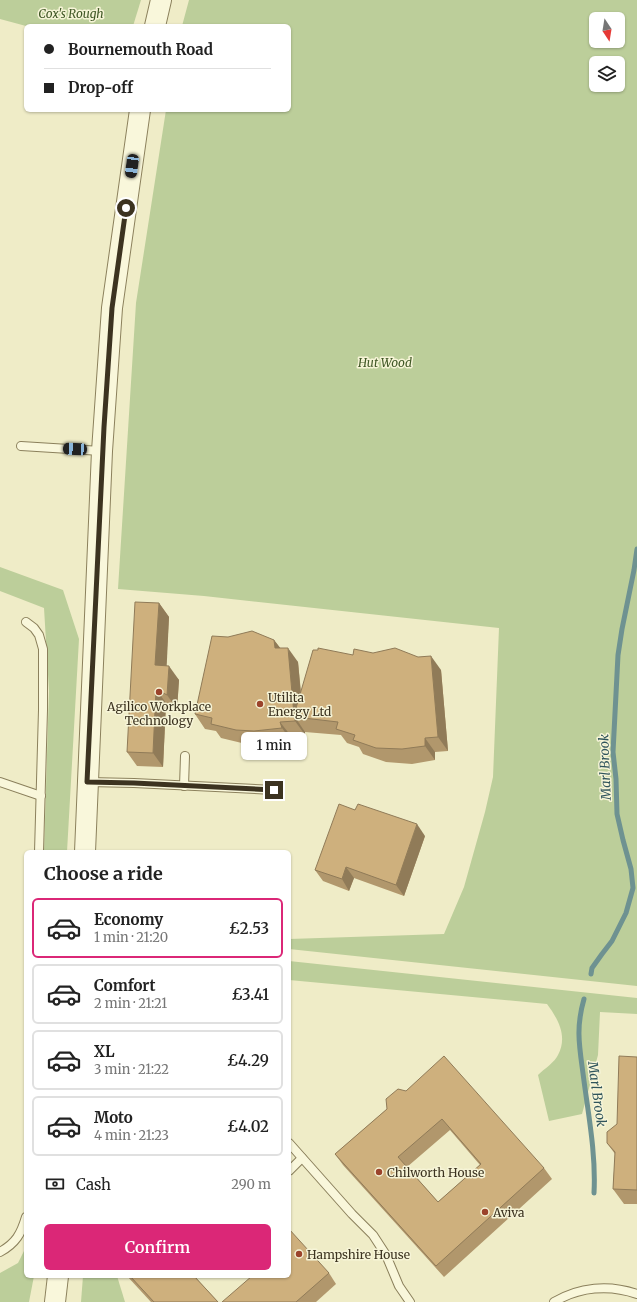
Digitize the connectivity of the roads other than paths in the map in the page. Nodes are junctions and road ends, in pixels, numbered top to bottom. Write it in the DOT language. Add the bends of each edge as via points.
graph roads {
  1 [pos="161,0"];
  2 [pos="155,24"];
  3 [pos="140,112"];
  4 [pos="21,446"];
  5 [pos="102,451"];
  6 [pos="26,622"];
  7 [pos="185,756"];
  8 [pos="87,782"];
  9 [pos="0,783"];
  10 [pos="184,786"];
  11 [pos="274,790"];
  12 [pos="41,796"];
  13 [pos="39,850"];
  14 [pos="85,850"];
  15 [pos="291,1145"];
  16 [pos="302,1158"];
  17 [pos="291,1169"];
  18 [pos="24,1224"];
  19 [pos="0,1252"];
  20 [pos="58,1278"];
  21 [pos="637,1294"];
  22 [pos="55,1302"];
  23 [pos="410,1302"];
  24 [pos="554,1302"];
  1 -- 2 [label="street"];
  3 -- 5 [label="street" via="112,308"];
  4 -- 5 [label="lane"];
  5 -- 8 [label="street"];
  6 -- 12 [label="lane" via="39,635 42,648"];
  7 -- 10 [label="lane"];
  8 -- 10 [label="lane"];
  8 -- 14 [label="street"];
  9 -- 12 [label="lane"];
  10 -- 11 [label="lane"];
  12 -- 13 [label="lane"];
  15 -- 16 [label="lane"];
  16 -- 17 [label="lane"];
  16 -- 23 [label="lane" via="373,1235"];
  18 -- 19 [label="lane" via="12,1244"];
  20 -- 22 [label="street"];
  21 -- 24 [label="lane" via="593,1288 569,1294"];
}
